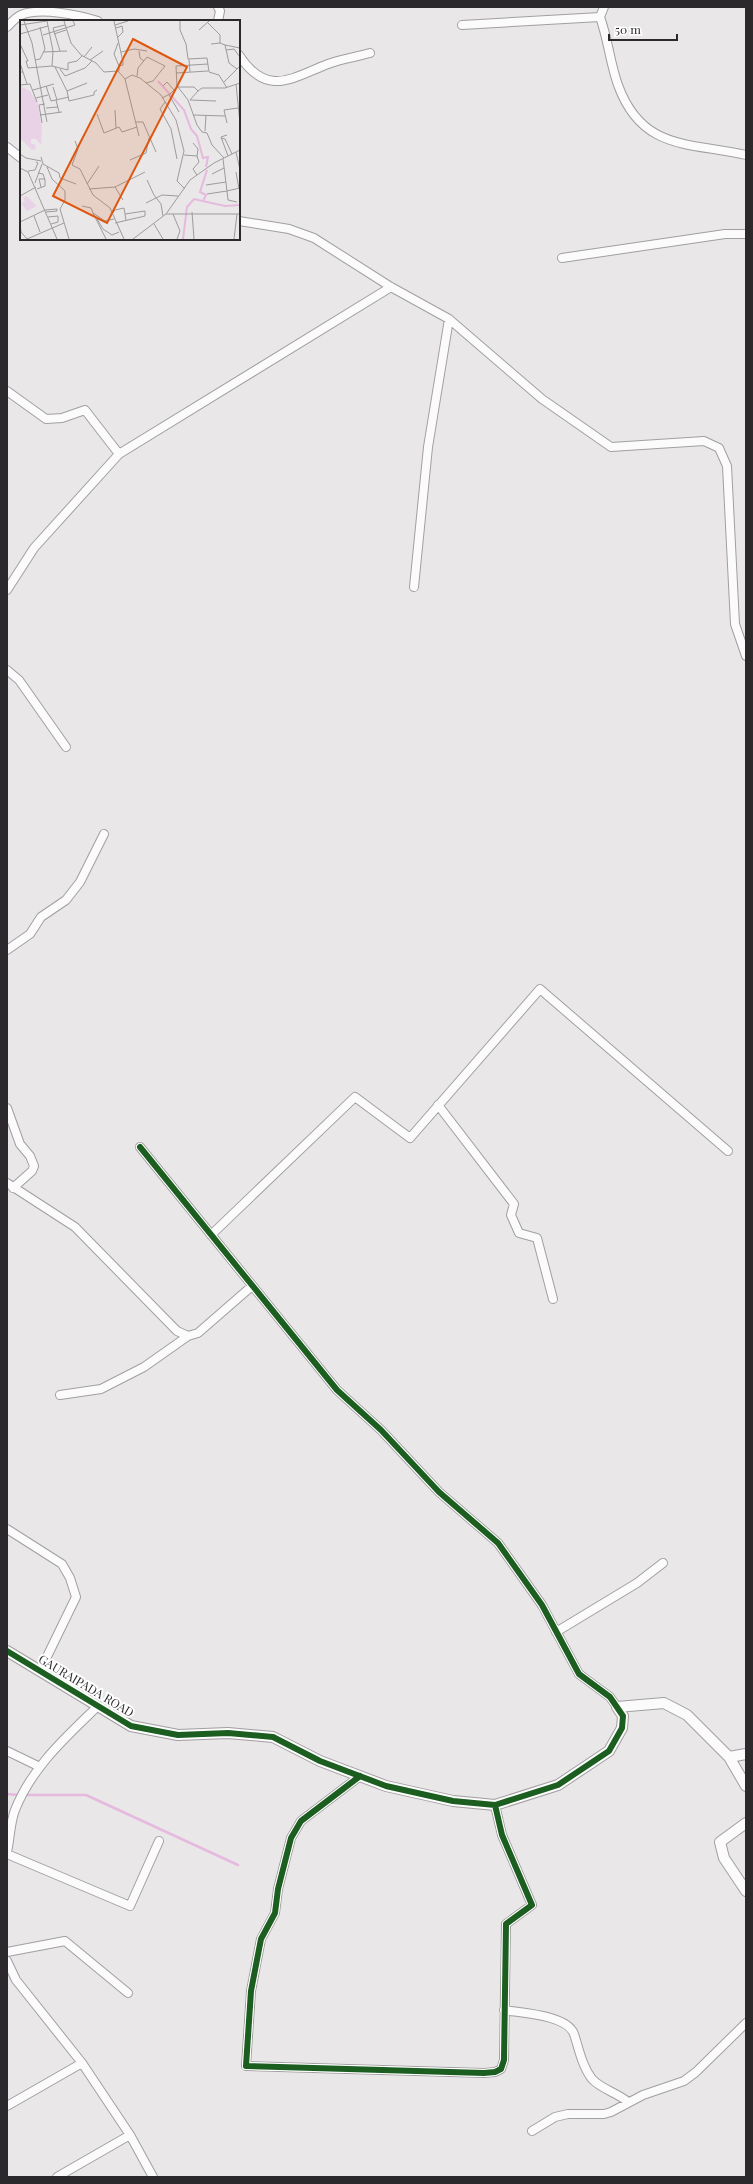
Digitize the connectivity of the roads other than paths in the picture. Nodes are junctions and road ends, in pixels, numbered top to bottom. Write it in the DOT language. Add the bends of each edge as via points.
graph roads {
  1 [pos="218,7"];
  2 [pos="604,7"];
  3 [pos="600,17"];
  4 [pos="93,20"];
  5 [pos="218,20"];
  6 [pos="462,26"];
  7 [pos="7,27"];
  8 [pos="370,53"];
  9 [pos="240,56"];
  10 [pos="7,146"];
  11 [pos="746,155"];
  12 [pos="20,157"];
  13 [pos="240,221"];
  14 [pos="746,234"];
  15 [pos="562,258"];
  16 [pos="391,287"];
  17 [pos="449,319"];
  18 [pos="7,391"];
  19 [pos="119,454"];
  20 [pos="414,587"];
  21 [pos="7,590"];
  22 [pos="746,656"];
  23 [pos="7,670"];
  24 [pos="66,747"];
  25 [pos="104,834"];
  26 [pos="7,950"];
  27 [pos="438,1105"];
  28 [pos="7,1108"];
  29 [pos="140,1147"];
  30 [pos="728,1151"];
  31 [pos="10,1186"];
  32 [pos="211,1235"];
  33 [pos="252,1286"];
  34 [pos="553,1299"];
  35 [pos="188,1336"];
  36 [pos="60,1395"];
  37 [pos="7,1529"];
  38 [pos="663,1563"];
  39 [pos="556,1632"];
  40 [pos="7,1650"];
  41 [pos="40,1671"];
  42 [pos="98,1706"];
  43 [pos="617,1707"];
  44 [pos="7,1751"];
  45 [pos="746,1754"];
  46 [pos="729,1758"];
  47 [pos="40,1767"];
  48 [pos="360,1776"];
  49 [pos="746,1786"];
  50 [pos="495,1805"];
  51 [pos="746,1823"];
  52 [pos="159,1841"];
  53 [pos="7,1853"];
  54 [pos="746,1891"];
  55 [pos="7,1952"];
  56 [pos="7,1961"];
  57 [pos="128,1993"];
  58 [pos="504,2010"];
  59 [pos="746,2023"];
  60 [pos="82,2063"];
  61 [pos="628,2102"];
  62 [pos="7,2106"];
  63 [pos="532,2131"];
  64 [pos="130,2135"];
  65 [pos="57,2177"];
  66 [pos="153,2177"];
  1 -- 5 [label="street"];
  2 -- 3 [label="street"];
  3 -- 6 [label="street"];
  3 -- 11 [label="street" via="618,85 632,113 646,128 659,137 679,144"];
  4 -- 7 [label="street" via="53,12 29,13 19,15"];
  8 -- 9 [label="street" via="328,64 287,81 270,80 256,73"];
  10 -- 12 [label="street"];
  13 -- 16 [label="street" via="289,229 314,238"];
  14 -- 15 [label="street" via="726,234"];
  16 -- 17 [label="street"];
  16 -- 19 [label="street"];
  17 -- 20 [label="street" via="428,447"];
  17 -- 22 [label="street" via="542,399 611,447 704,441 720,448 727,466 735,624"];
  18 -- 19 [label="street" via="46,419 62,418 85,410"];
  19 -- 21 [label="street" via="34,548"];
  23 -- 24 [label="street" via="19,680"];
  25 -- 26 [label="street" via="80,882 66,900 41,917 30,934"];
  27 -- 30 [label="street" via="540,989"];
  27 -- 32 [label="street" via="410,1138 355,1097"];
  27 -- 34 [label="street" via="514,1204 511,1215 519,1233 537,1238"];
  28 -- 31 [label="street" via="20,1144 34,1166 32,1171"];
  29 -- 32 [label="street"];
  31 -- 35 [label="street" via="75,1226 177,1331"];
  32 -- 33 [label="street"];
  33 -- 35 [label="street" via="198,1333"];
  33 -- 39 [label="street" via="337,1390 381,1430 439,1492 498,1543 542,1605"];
  35 -- 36 [label="street" via="144,1367 101,1389"];
  37 -- 41 [label="street" via="62,1564 76,1597"];
  38 -- 39 [label="street" via="637,1583"];
  39 -- 43 [label="street" via="579,1674 610,1697"];
  40 -- 41 [label="street, GAURAIPADA ROAD"];
  41 -- 42 [label="street, GAURAIPADA ROAD"];
  42 -- 47 [label="street"];
  42 -- 48 [label="street, GAURAIPADA ROAD" via="131,1726 178,1735 228,1733 273,1737 320,1761"];
  43 -- 46 [label="street" via="664,1703 687,1715"];
  43 -- 50 [label="street, GAURAIPADA ROAD" via="623,1716 622,1728 609,1752 558,1785"];
  44 -- 47 [label="street"];
  45 -- 46 [label="street"];
  46 -- 49 [label="street"];
  47 -- 53 [label="street" via="14,1811"];
  48 -- 50 [label="street, GAURAIPADA ROAD" via="386,1786 453,1801"];
  48 -- 58 [label="street" via="301,1821 291,1838 278,1889 275,1913 261,1939 251,1991 246,2066 495,2072 501,2069 504,2060"];
  50 -- 58 [label="street" via="502,1835 532,1905 506,1924"];
  51 -- 54 [label="street" via="720,1842 724,1858"];
  52 -- 53 [label="street" via="130,1906"];
  55 -- 57 [label="street" via="65,1941"];
  56 -- 60 [label="street" via="16,1980"];
  58 -- 61 [label="street" via="547,2017 567,2024 574,2034 580,2055 593,2080"];
  59 -- 61 [label="street" via="684,2081"];
  60 -- 62 [label="street"];
  60 -- 64 [label="street"];
  61 -- 63 [label="street" via="604,2114 568,2114 555,2117"];
  64 -- 65 [label="street"];
  64 -- 66 [label="street"];
}
